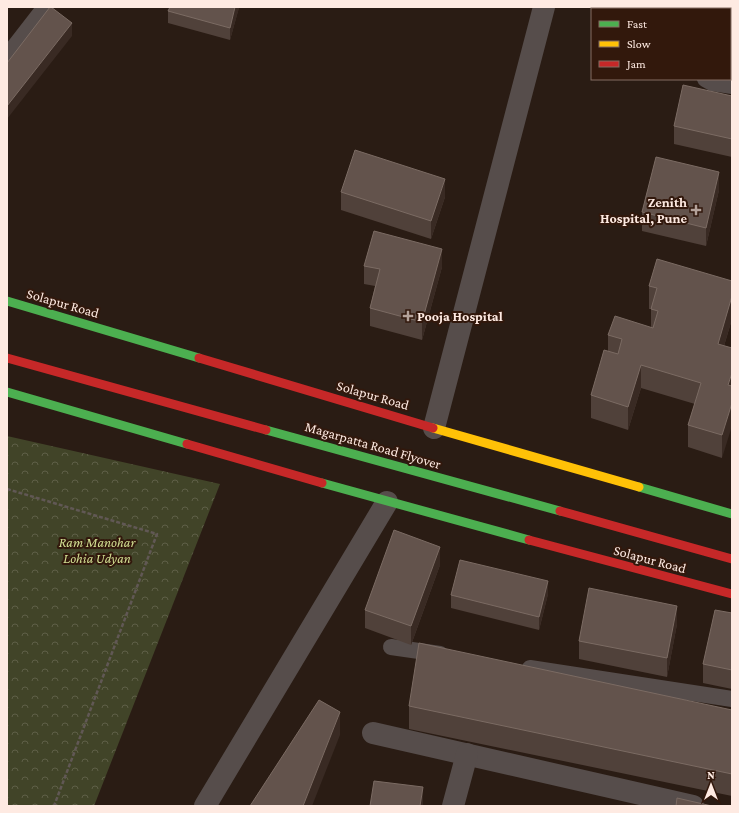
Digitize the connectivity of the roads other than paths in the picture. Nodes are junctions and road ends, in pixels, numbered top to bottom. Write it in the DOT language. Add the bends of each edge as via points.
graph roads {
  1 [pos="45,7"];
  2 [pos="544,7"];
  3 [pos="7,56"];
  4 [pos="707,80"];
  5 [pos="732,86"];
  6 [pos="7,301"];
  7 [pos="7,358"];
  8 [pos="7,392"];
  9 [pos="434,428"];
  10 [pos="387,502"];
  11 [pos="732,514"];
  12 [pos="732,559"];
  13 [pos="732,594"];
  14 [pos="392,647"];
  15 [pos="453,656"];
  16 [pos="515,666"];
  17 [pos="732,699"];
  18 [pos="373,733"];
  19 [pos="467,754"];
  20 [pos="666,803"];
  21 [pos="205,806"];
  22 [pos="453,806"];
  23 [pos="693,806"];
  1 -- 3 [label="lane"];
  2 -- 9 [label="street"];
  4 -- 5 [label="lane"];
  6 -- 9 [label="highway, Solapur Road"];
  7 -- 12 [label="highway, Magarpatta Road Flyover"];
  8 -- 10 [label="highway, Solapur Road"];
  9 -- 11 [label="highway, Solapur Road"];
  10 -- 13 [label="highway, Solapur Road"];
  10 -- 21 [label="street"];
  14 -- 15 [label="lane"];
  16 -- 17 [label="lane"];
  18 -- 19 [label="street"];
  19 -- 20 [label="street"];
  19 -- 22 [label="street"];
  20 -- 23 [label="street"];
}
